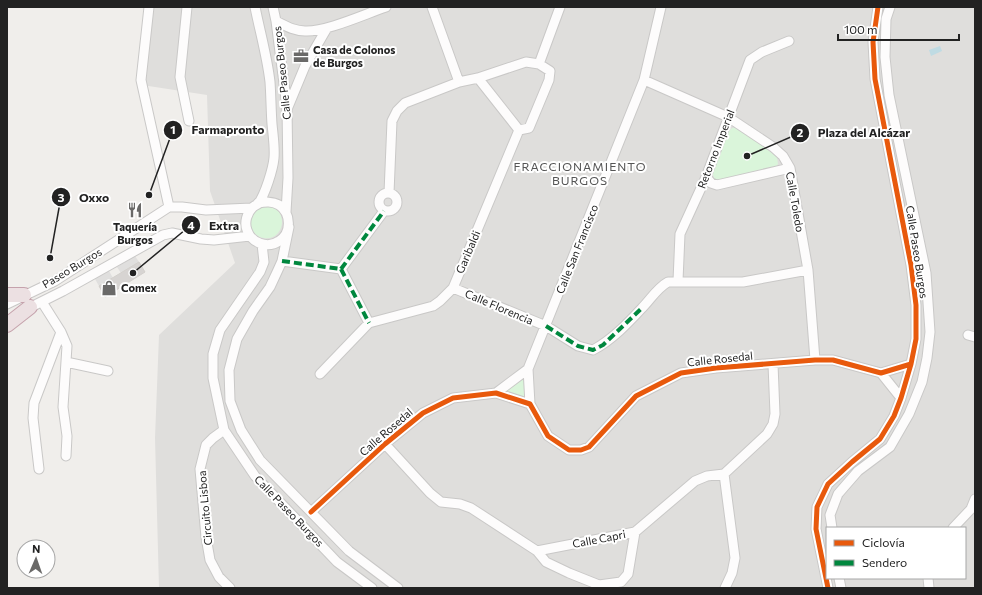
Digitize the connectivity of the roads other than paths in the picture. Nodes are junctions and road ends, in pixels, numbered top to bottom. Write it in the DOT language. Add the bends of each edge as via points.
graph roads {
  1 [pos="149,7"];
  2 [pos="187,7"];
  3 [pos="273,7"];
  4 [pos="432,7"];
  5 [pos="560,7"];
  6 [pos="878,7"];
  7 [pos="890,7"];
  8 [pos="258,8"];
  9 [pos="383,8"];
  10 [pos="658,9"];
  11 [pos="276,21"];
  12 [pos="327,28"];
  13 [pos="789,41"];
  14 [pos="539,64"];
  15 [pos="478,78"];
  16 [pos="644,80"];
  17 [pos="459,82"];
  18 [pos="287,107"];
  19 [pos="728,117"];
  20 [pos="189,121"];
  21 [pos="519,130"];
  22 [pos="899,144"];
  23 [pos="888,145"];
  24 [pos="904,164"];
  25 [pos="892,165"];
  26 [pos="790,168"];
  27 [pos="706,177"];
  28 [pos="389,193"];
  29 [pos="169,206"];
  30 [pos="255,206"];
  31 [pos="384,211"];
  32 [pos="286,212"];
  33 [pos="289,227"];
  34 [pos="250,236"];
  35 [pos="262,244"];
  36 [pos="282,261"];
  37 [pos="77,267"];
  38 [pos="341,269"];
  39 [pos="808,270"];
  40 [pos="85,279"];
  41 [pos="55,281"];
  42 [pos="678,281"];
  43 [pos="453,288"];
  44 [pos="63,291"];
  45 [pos="7,295"];
  46 [pos="32,301"];
  47 [pos="7,304"];
  48 [pos="7,318"];
  49 [pos="369,323"];
  50 [pos="7,325"];
  51 [pos="546,326"];
  52 [pos="61,332"];
  53 [pos="815,360"];
  54 [pos="66,362"];
  55 [pos="773,364"];
  56 [pos="911,364"];
  57 [pos="528,369"];
  58 [pos="108,371"];
  59 [pos="881,373"];
  60 [pos="320,374"];
  61 [pos="496,393"];
  62 [pos="901,398"];
  63 [pos="530,404"];
  64 [pos="224,430"];
  65 [pos="880,439"];
  66 [pos="385,444"];
  67 [pos="890,447"];
  68 [pos="66,456"];
  69 [pos="39,469"];
  70 [pos="724,474"];
  71 [pos="975,499"];
  72 [pos="311,512"];
  73 [pos="832,527"];
  74 [pos="954,527"];
  75 [pos="635,532"];
  76 [pos="537,551"];
  77 [pos="349,552"];
  78 [pos="337,562"];
  79 [pos="362,562"];
  80 [pos="352,574"];
  81 [pos="826,578"];
  82 [pos="230,588"];
  83 [pos="372,588"];
  84 [pos="398,588"];
  85 [pos="725,588"];
  1 -- 29 [label="street" via="141,80"];
  2 -- 20 [label="street" via="180,77"];
  3 -- 11 [label="street, Calle Paseo Burgos"];
  4 -- 17 [label="street"];
  5 -- 14 [label="street"];
  6 -- 23 [label="street, Calle Paseo Burgos" via="873,42 875,79"];
  7 -- 22 [label="street, Calle Paseo Burgos" via="886,19 885,56 889,95"];
  8 -- 30 [label="street, Calle Paseo Burgos" via="270,82 274,158 270,178"];
  9 -- 12 [label="street"];
  10 -- 16 [label="street, Calle San Francisco"];
  11 -- 12 [label="street" via="290,29 306,31"];
  11 -- 18 [label="street, Calle Paseo Burgos"];
  12 -- 18 [label="street" via="305,66"];
  13 -- 19 [label="street, Retorno Imperial" via="750,60"];
  14 -- 15 [label="street" via="526,62"];
  14 -- 21 [label="street" via="550,71 549,80 529,128"];
  15 -- 17 [label="street"];
  15 -- 21 [label="street"];
  16 -- 19 [label="street, Calle Toledo"];
  16 -- 51 [label="street, Calle San Francisco"];
  17 -- 28 [label="street" via="405,103 397,111 392,121"];
  18 -- 32 [label="street, Calle Paseo Burgos"];
  19 -- 26 [label="street, Calle Toledo" via="773,147 783,156"];
  19 -- 27 [label="street, Retorno Imperial"];
  21 -- 43 [label="street, Garibaldi"];
  22 -- 23 [label="street"];
  22 -- 24 [label="street, Calle Paseo Burgos"];
  23 -- 25 [label="street, Calle Paseo Burgos"];
  24 -- 25 [label="street" via="900,161"];
  24 -- 67 [label="street, Calle Paseo Burgos" via="926,273 930,332 928,358 922,382 909,414"];
  25 -- 56 [label="street, Calle Paseo Burgos" via="916,305 916,338"];
  26 -- 27 [label="street" via="717,185"];
  26 -- 39 [label="street, Calle Toledo"];
  27 -- 42 [label="street, Retorno Imperial" via="680,234"];
  28 -- 31 [label="street" via="383,194 379,200"];
  28 -- 31 [label="street" via="395,195 398,201 394,210"];
  29 -- 30 [label="street" via="206,210"];
  29 -- 37 [label="street, Paseo Burgos"];
  30 -- 32 [label="street" via="269,202 279,205"];
  30 -- 34 [label="street" via="248,214 246,222"];
  31 -- 38 [label="street"];
  32 -- 33 [label="street"];
  33 -- 35 [label="street" via="286,235 279,241"];
  33 -- 36 [label="street, Calle Paseo Burgos"];
  34 -- 35 [label="street"];
  34 -- 40 [label="street, Paseo Burgos" via="214,240 172,233 163,235"];
  35 -- 64 [label="street, Calle Paseo Burgos" via="264,262 260,272 220,330 213,354 213,378"];
  36 -- 38 [label="street"];
  36 -- 72 [label="street, Calle Paseo Burgos" via="270,287 237,339 230,370 230,401 241,430 260,460"];
  37 -- 40 [label="street"];
  37 -- 41 [label="street, Paseo Burgos"];
  38 -- 49 [label="street"];
  39 -- 42 [label="street" via="743,282"];
  39 -- 53 [label="street, Calle Toledo"];
  40 -- 44 [label="street, Paseo Burgos"];
  41 -- 44 [label="street"];
  41 -- 46 [label="street, Paseo Burgos"];
  42 -- 51 [label="street, Calle Florencia" via="661,286 603,345 593,350 578,346"];
  43 -- 49 [label="street, Garibaldi" via="433,306"];
  43 -- 51 [label="street, Calle Florencia"];
  44 -- 46 [label="street, Paseo Burgos"];
  45 -- 46 [label="highway"];
  46 -- 47 [label="street"];
  46 -- 48 [label="street"];
  46 -- 50 [label="highway"];
  46 -- 52 [label="street"];
  49 -- 60 [label="street"];
  51 -- 57 [label="street, Calle San Francisco"];
  52 -- 54 [label="street" via="67,346"];
  52 -- 69 [label="street" via="34,403 33,418"];
  53 -- 55 [label="street, Calle Rosedal"];
  53 -- 59 [label="street, Calle Rosedal" via="833,360"];
  54 -- 58 [label="street"];
  54 -- 68 [label="street" via="63,407 67,436"];
  55 -- 63 [label="street, Calle Rosedal" via="681,373 636,396 589,447 581,450 569,450 548,436"];
  55 -- 70 [label="street" via="773,424 767,434"];
  56 -- 59 [label="street"];
  56 -- 62 [label="street, Calle Paseo Burgos"];
  57 -- 61 [label="street"];
  57 -- 63 [label="street, Calle San Francisco"];
  59 -- 62 [label="street"];
  61 -- 63 [label="street, Calle Rosedal"];
  61 -- 66 [label="street, Calle Rosedal" via="453,398 423,413"];
  62 -- 65 [label="street, Calle Paseo Burgos"];
  64 -- 78 [label="street, Calle Paseo Burgos" via="255,476"];
  64 -- 82 [label="street, Circuito Lisboa" via="206,445 200,469 210,560 218,577"];
  65 -- 67 [label="street"];
  65 -- 81 [label="street, Calle Paseo Burgos" via="828,484 817,507 816,529"];
  66 -- 72 [label="street, Calle Rosedal"];
  66 -- 76 [label="street" via="441,502 471,508"];
  67 -- 73 [label="street, Calle Paseo Burgos" via="858,471 838,494 830,515"];
  70 -- 75 [label="street, Calle Capri" via="707,476 695,481"];
  70 -- 85 [label="street" via="735,558"];
  71 -- 74 [label="street" via="971,510"];
  72 -- 77 [label="street, Calle Paseo Burgos"];
  75 -- 76 [label="street, Calle Capri"];
  75 -- 76 [label="street" via="628,574 621,582 599,585 546,562"];
  77 -- 78 [label="street" via="345,559"];
  77 -- 79 [label="street, Calle Paseo Burgos"];
  78 -- 80 [label="street, Calle Paseo Burgos"];
  79 -- 80 [label="street" via="354,565"];
  79 -- 84 [label="street, Calle Paseo Burgos"];
  80 -- 83 [label="street, Calle Paseo Burgos"];
}
